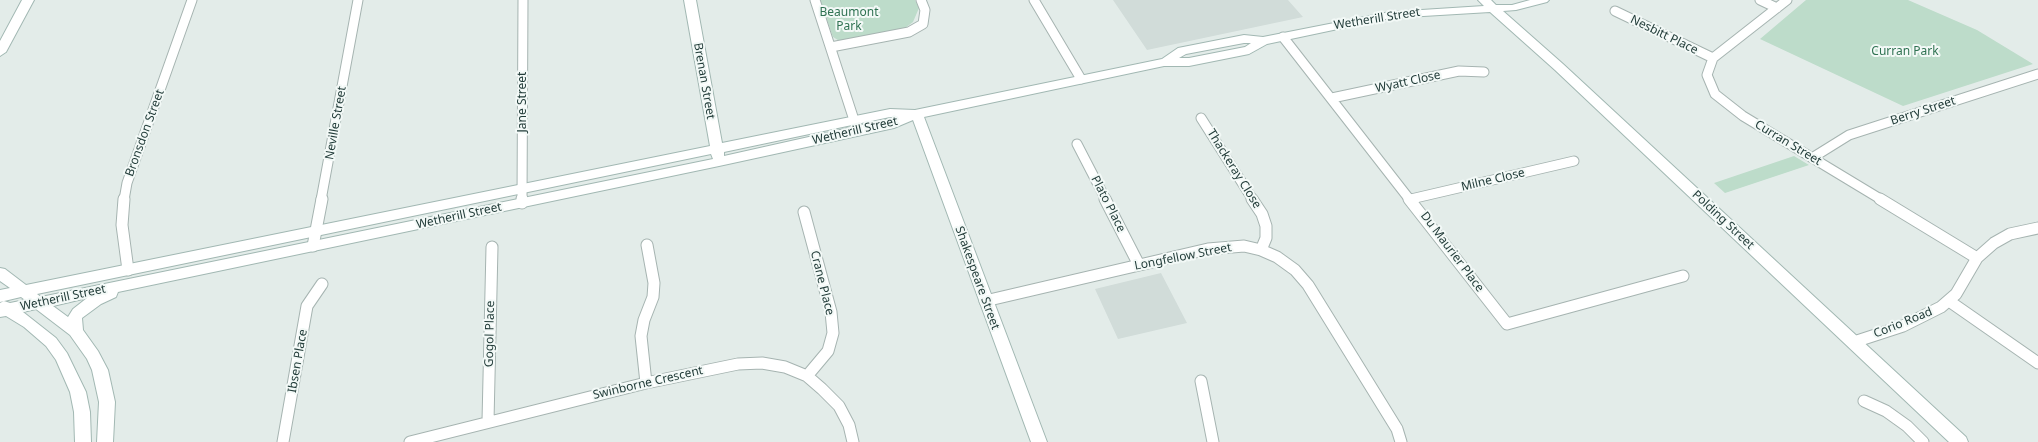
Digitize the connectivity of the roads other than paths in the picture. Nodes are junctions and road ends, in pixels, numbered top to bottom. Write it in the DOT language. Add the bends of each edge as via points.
graph roads {
  1 [pos="18,0"];
  2 [pos="28,0"];
  3 [pos="192,0"];
  4 [pos="358,0"];
  5 [pos="523,0"];
  6 [pos="690,0"];
  7 [pos="815,0"];
  8 [pos="921,0"];
  9 [pos="1034,0"];
  10 [pos="1506,0"];
  11 [pos="1543,0"];
  12 [pos="1760,0"];
  13 [pos="1787,0"];
  14 [pos="1488,4"];
  15 [pos="1777,8"];
  16 [pos="1615,11"];
  17 [pos="0,34"];
  18 [pos="1283,37"];
  19 [pos="831,47"];
  20 [pos="0,52"];
  21 [pos="1713,58"];
  22 [pos="1484,72"];
  23 [pos="2038,74"];
  24 [pos="1081,79"];
  25 [pos="1332,98"];
  26 [pos="916,114"];
  27 [pos="1201,118"];
  28 [pos="854,120"];
  29 [pos="1077,144"];
  30 [pos="718,155"];
  31 [pos="1812,158"];
  32 [pos="1574,162"];
  33 [pos="522,196"];
  34 [pos="1411,199"];
  35 [pos="804,212"];
  36 [pos="2038,228"];
  37 [pos="316,231"];
  38 [pos="647,245"];
  39 [pos="313,246"];
  40 [pos="492,247"];
  41 [pos="1261,250"];
  42 [pos="1977,258"];
  43 [pos="1139,265"];
  44 [pos="128,270"];
  45 [pos="0,273"];
  46 [pos="1683,276"];
  47 [pos="150,280"];
  48 [pos="322,284"];
  49 [pos="23,291"];
  50 [pos="986,301"];
  51 [pos="1949,301"];
  52 [pos="39,303"];
  53 [pos="2,305"];
  54 [pos="75,331"];
  55 [pos="1854,342"];
  56 [pos="2038,363"];
  57 [pos="807,376"];
  58 [pos="1201,381"];
  59 [pos="646,383"];
  60 [pos="1864,400"];
  61 [pos="488,421"];
  62 [pos="83,442"];
  63 [pos="105,442"];
  64 [pos="283,442"];
  65 [pos="410,442"];
  66 [pos="853,442"];
  67 [pos="1039,442"];
  68 [pos="1213,442"];
  69 [pos="1401,442"];
  70 [pos="1923,442"];
  71 [pos="1960,442"];
  1 -- 17 [label="main road"];
  2 -- 20 [label="main road"];
  3 -- 44 [label="street, Bronsdon Street" via="127,183 122,225"];
  4 -- 37 [label="street, Neville Street"];
  5 -- 33 [label="street, Jane Street"];
  6 -- 30 [label="main road, Brenan Street"];
  7 -- 19 [label="street"];
  8 -- 19 [label="street" via="925,10 923,24 909,32"];
  9 -- 24 [label="street"];
  10 -- 14 [label="main road"];
  11 -- 14 [label="main road, Wetherill Street" via="1512,8"];
  12 -- 15 [label="street"];
  13 -- 15 [label="street"];
  14 -- 18 [label="main road, Wetherill Street" via="1473,11 1390,15"];
  14 -- 55 [label="main road, Polding Street"];
  15 -- 21 [label="street"];
  16 -- 21 [label="street, Nesbitt Place"];
  18 -- 24 [label="main road, Wetherill Street" via="1263,41 1249,50 1189,62 1164,62"];
  18 -- 25 [label="street, Du Maurier Place"];
  19 -- 28 [label="street"];
  21 -- 31 [label="street, Curran Street" via="1707,75 1715,94 1743,116"];
  22 -- 25 [label="street, Wyatt Close" via="1459,71"];
  23 -- 31 [label="street, Berry Street" via="1849,135"];
  24 -- 26 [label="main road, Wetherill Street"];
  25 -- 34 [label="street, Du Maurier Place"];
  26 -- 28 [label="main road, Wetherill Street" via="890,113"];
  26 -- 30 [label="main road, Wetherill Street" via="894,124"];
  26 -- 50 [label="main road, Shakespeare Street"];
  27 -- 41 [label="street, Thackeray Close" via="1262,214 1266,238"];
  28 -- 30 [label="main road, Wetherill Street"];
  29 -- 43 [label="street, Plato Place"];
  30 -- 33 [label="main road, Wetherill Street"];
  31 -- 42 [label="street, Curran Street"];
  32 -- 34 [label="street, Milne Close"];
  33 -- 37 [label="main road, Wetherill Street"];
  33 -- 39 [label="main road, Wetherill Street"];
  34 -- 46 [label="street, Du Maurier Place" via="1507,324"];
  35 -- 57 [label="street, Crane Place" via="833,333 828,351"];
  36 -- 42 [label="street, Corio Road" via="2010,234"];
  37 -- 39 [label="street, Neville Street"];
  37 -- 44 [label="main road, Wetherill Street"];
  38 -- 59 [label="street" via="654,297 641,336"];
  39 -- 47 [label="main road, Wetherill Street"];
  40 -- 61 [label="street, Gogol Place"];
  41 -- 43 [label="street, Longfellow Street" via="1227,246"];
  41 -- 69 [label="street, Longfellow Street" via="1295,270 1308,285 1378,396"];
  42 -- 51 [label="street, Corio Road"];
  43 -- 50 [label="street, Longfellow Street"];
  44 -- 49 [label="main road, Wetherill Street"];
  45 -- 49 [label="main road"];
  47 -- 52 [label="main road, Wetherill Street"];
  47 -- 54 [label="main road" via="111,293 87,306 74,318"];
  48 -- 64 [label="street, Ibsen Place" via="307,306"];
  49 -- 52 [label="main road"];
  49 -- 53 [label="main road, Wetherill Street"];
  50 -- 67 [label="main road, Shakespeare Street"];
  51 -- 55 [label="street, Corio Road" via="1920,319"];
  51 -- 56 [label="street"];
  52 -- 53 [label="main road, Wetherill Street"];
  52 -- 54 [label="main road"];
  53 -- 62 [label="main road" via="44,336 62,357 78,392"];
  54 -- 63 [label="main road" via="93,354 100,370 107,402"];
  55 -- 71 [label="main road, Polding Street"];
  57 -- 59 [label="street, Swinborne Crescent" via="786,367 738,364"];
  57 -- 66 [label="street, Swinborne Crescent" via="839,406"];
  58 -- 68 [label="street"];
  59 -- 61 [label="street, Swinborne Crescent"];
  60 -- 70 [label="street" via="1886,411"];
  61 -- 65 [label="street, Swinborne Crescent"];
}
